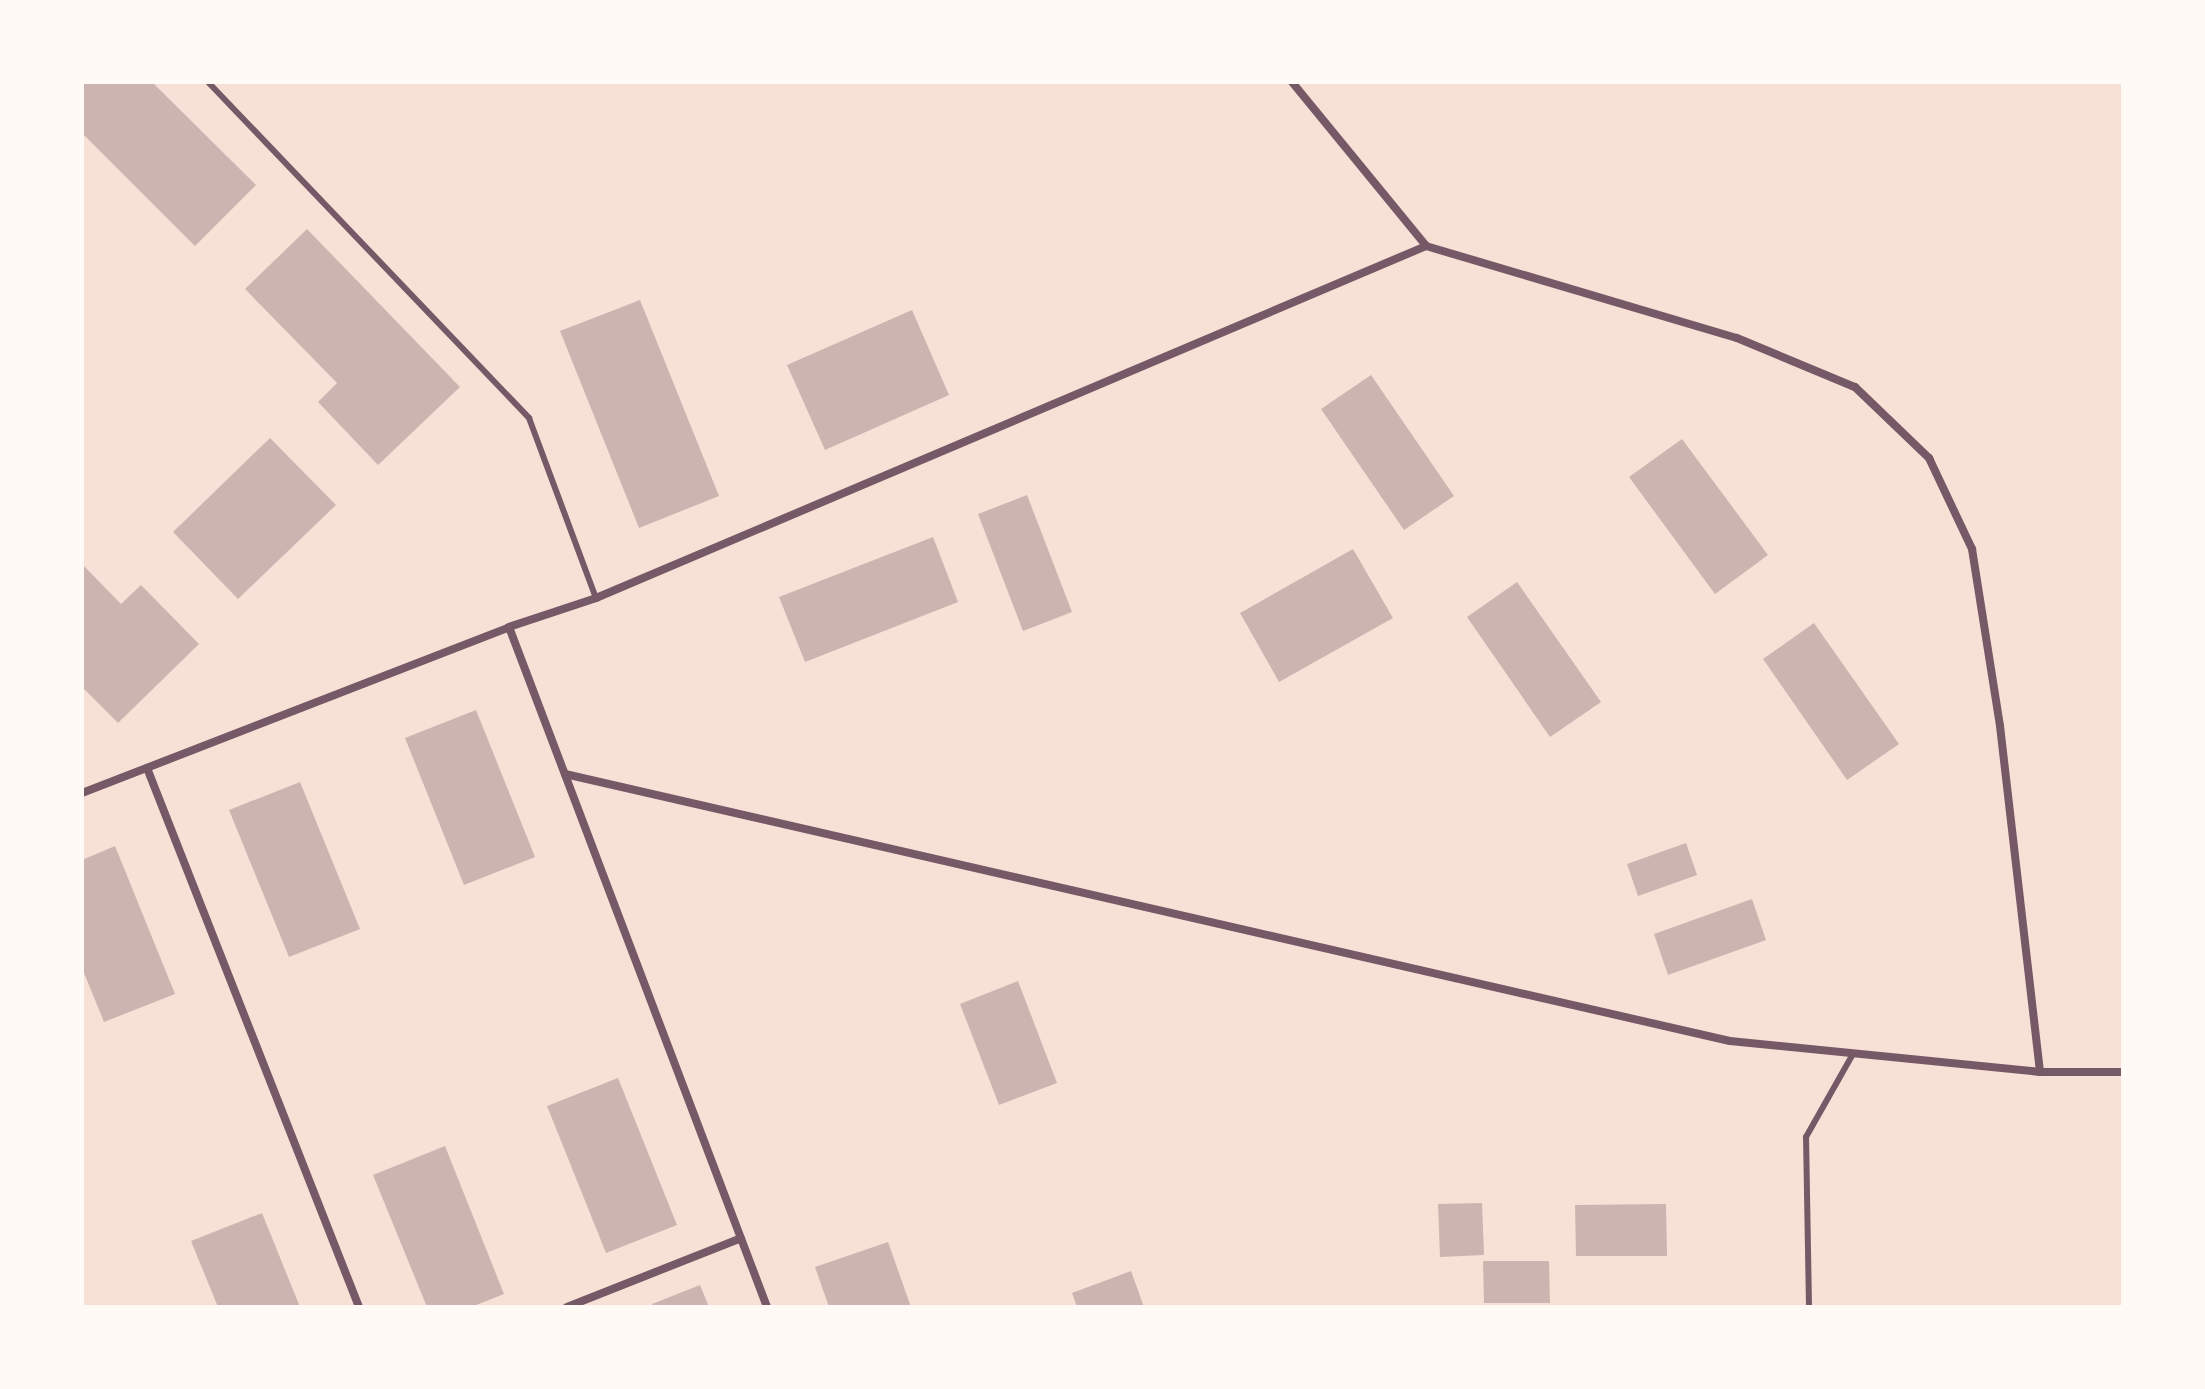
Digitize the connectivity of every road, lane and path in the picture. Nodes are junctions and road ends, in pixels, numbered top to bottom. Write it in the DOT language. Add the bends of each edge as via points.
graph roads {
  1 [pos="208,82"];
  2 [pos="1292,82"];
  3 [pos="1426,246"];
  4 [pos="596,598"];
  5 [pos="509,627"];
  6 [pos="147,768"];
  7 [pos="565,774"];
  8 [pos="82,793"];
  9 [pos="1853,1054"];
  10 [pos="2040,1072"];
  11 [pos="2123,1072"];
  12 [pos="741,1238"];
  13 [pos="359,1307"];
  14 [pos="567,1307"];
  15 [pos="767,1307"];
  16 [pos="1809,1307"];
  1 -- 4 [label="lane" via="529,418"];
  2 -- 3 [label="street"];
  3 -- 4 [label="street"];
  3 -- 10 [label="street" via="1737,338 1855,387 1929,458 1972,549 2000,726"];
  4 -- 5 [label="street"];
  5 -- 6 [label="street"];
  5 -- 7 [label="street"];
  6 -- 8 [label="street"];
  6 -- 13 [label="street"];
  7 -- 9 [label="street" via="1730,1041"];
  7 -- 12 [label="street"];
  9 -- 10 [label="street"];
  9 -- 16 [label="lane" via="1806,1137"];
  10 -- 11 [label="street"];
  12 -- 14 [label="street"];
  12 -- 15 [label="street"];
}
